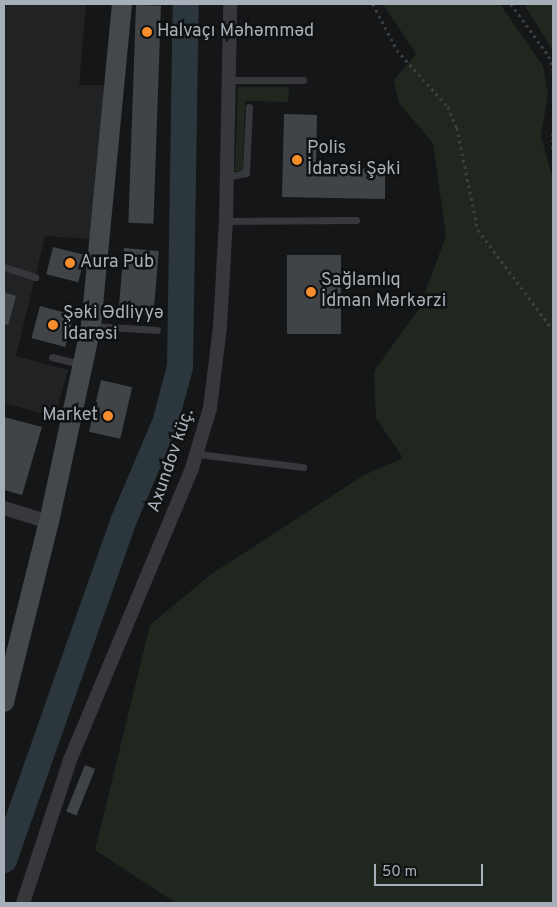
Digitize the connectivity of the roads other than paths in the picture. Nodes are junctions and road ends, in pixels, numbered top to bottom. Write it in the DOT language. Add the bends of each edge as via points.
graph roads {
  1 [pos="122,4"];
  2 [pos="230,4"];
  3 [pos="230,80"];
  4 [pos="303,80"];
  5 [pos="249,107"];
  6 [pos="227,178"];
  7 [pos="356,220"];
  8 [pos="226,221"];
  9 [pos="4,267"];
  10 [pos="35,277"];
  11 [pos="90,326"];
  12 [pos="157,330"];
  13 [pos="52,357"];
  14 [pos="83,365"];
  15 [pos="198,454"];
  16 [pos="303,467"];
  17 [pos="4,508"];
  18 [pos="49,522"];
  19 [pos="5,690"];
  20 [pos="23,903"];
  1 -- 11 [label="street"];
  2 -- 3 [label="street, Axundov küç."];
  3 -- 4 [label="lane"];
  3 -- 6 [label="street, Axundov küç."];
  5 -- 6 [label="lane" via="246,173"];
  6 -- 8 [label="street, Axundov küç."];
  7 -- 8 [label="lane"];
  8 -- 15 [label="street, Axundov küç." via="215,379"];
  9 -- 10 [label="lane"];
  11 -- 12 [label="lane"];
  11 -- 14 [label="street"];
  13 -- 14 [label="lane"];
  14 -- 18 [label="street"];
  15 -- 16 [label="lane"];
  15 -- 20 [label="street, Axundov küç." via="70,760"];
  17 -- 18 [label="street"];
  18 -- 19 [label="street"];
}
